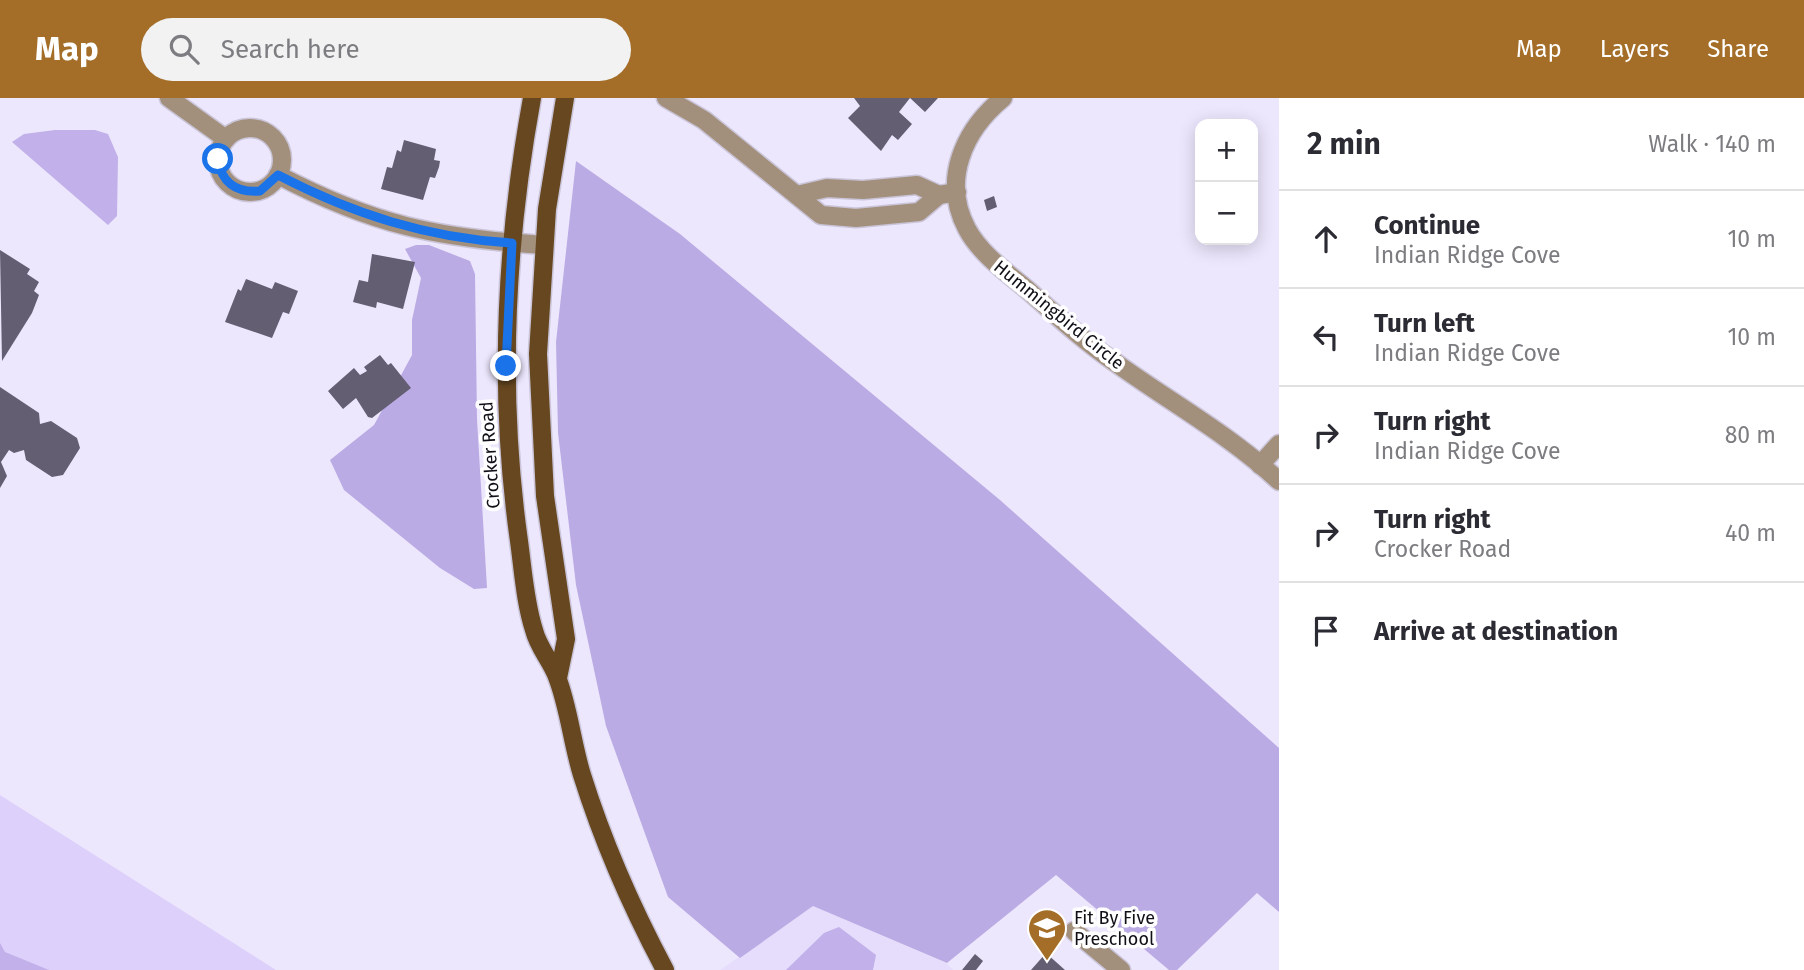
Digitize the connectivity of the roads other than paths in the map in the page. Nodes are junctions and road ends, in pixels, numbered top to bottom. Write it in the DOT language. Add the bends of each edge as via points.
graph roads {
  1 [pos="170,98"];
  2 [pos="532,98"];
  3 [pos="565,98"];
  4 [pos="666,98"];
  5 [pos="1003,98"];
  6 [pos="226,139"];
  7 [pos="278,175"];
  8 [pos="957,192"];
  9 [pos="797,195"];
  10 [pos="939,195"];
  11 [pos="512,243"];
  12 [pos="544,245"];
  13 [pos="1279,444"];
  14 [pos="1260,465"];
  15 [pos="1279,481"];
  16 [pos="558,678"];
  17 [pos="1074,931"];
  18 [pos="665,970"];
  19 [pos="1121,970"];
  1 -- 6 [label="street"];
  2 -- 11 [label="main road, Crocker Road"];
  3 -- 12 [label="main road, Crocker Road"];
  4 -- 9 [label="street" via="704,120"];
  5 -- 8 [label="street, Hummingbird Circle" via="982,116 966,139 958,164"];
  6 -- 7 [label="street" via="245,128 267,133 280,150"];
  6 -- 7 [label="street" via="218,159 230,185 260,191"];
  7 -- 11 [label="street" via="385,222 443,236"];
  8 -- 10 [label="street"];
  8 -- 14 [label="street, Hummingbird Circle" via="965,226 993,261 1101,353"];
  9 -- 10 [label="street" via="827,188 917,185"];
  9 -- 10 [label="street" via="821,215 856,218 919,212"];
  11 -- 12 [label="street"];
  11 -- 16 [label="main road, Crocker Road" via="506,366 516,519 534,632"];
  12 -- 16 [label="main road, Crocker Road" via="538,398 549,534 566,639"];
  13 -- 14 [label="street"];
  14 -- 15 [label="street, Hummingbird Circle"];
  16 -- 18 [label="main road, Crocker Road" via="595,813"];
  17 -- 19 [label="street"];
}
